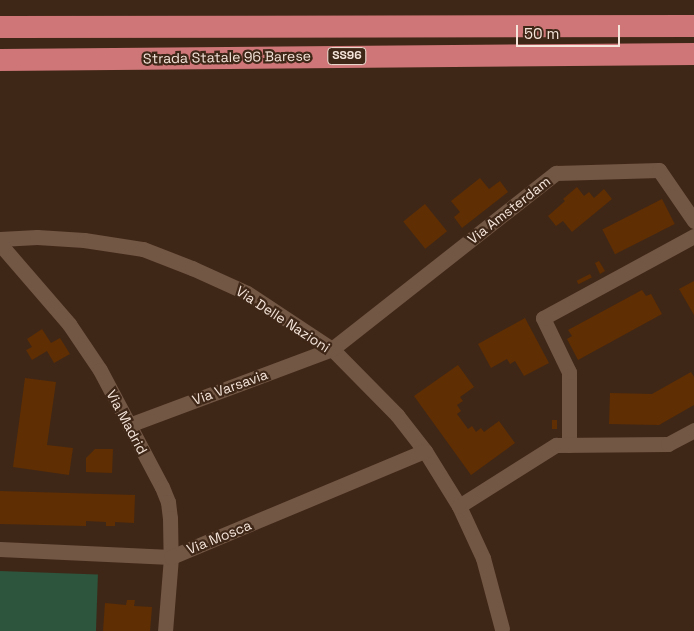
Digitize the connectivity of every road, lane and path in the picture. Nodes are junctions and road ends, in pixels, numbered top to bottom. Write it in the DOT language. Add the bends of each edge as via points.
graph roads {
  1 [pos="694,26"];
  2 [pos="0,27"];
  3 [pos="694,54"];
  4 [pos="0,60"];
  5 [pos="694,221"];
  6 [pos="694,236"];
  7 [pos="0,239"];
  8 [pos="0,244"];
  9 [pos="332,349"];
  10 [pos="129,425"];
  11 [pos="694,430"];
  12 [pos="569,445"];
  13 [pos="425,451"];
  14 [pos="459,506"];
  15 [pos="0,549"];
  16 [pos="171,557"];
  17 [pos="502,630"];
  18 [pos="165,631"];
  1 -- 2 [label="highway, SS96"];
  3 -- 4 [label="highway, Strada Statale 96 Barese / SS96"];
  5 -- 9 [label="street, Via Amsterdam" via="659,170 556,173"];
  6 -- 12 [label="street" via="543,318 570,372"];
  7 -- 9 [label="street, Via Delle Nazioni" via="84,240 143,249 247,294"];
  8 -- 10 [label="street, Via Madrid" via="69,324 100,370"];
  9 -- 10 [label="street, Via Varsavia"];
  9 -- 13 [label="street, Via Delle Nazioni" via="397,415"];
  10 -- 16 [label="street, Via Madrid" via="168,502"];
  11 -- 12 [label="street" via="668,444"];
  12 -- 14 [label="street" via="556,445"];
  13 -- 14 [label="street, Via Delle Nazioni"];
  13 -- 16 [label="street, Via Mosca"];
  14 -- 17 [label="street, Via Delle Nazioni" via="484,558"];
  15 -- 16 [label="street, Via Mosca"];
  16 -- 18 [label="street, Via Madrid"];
}
